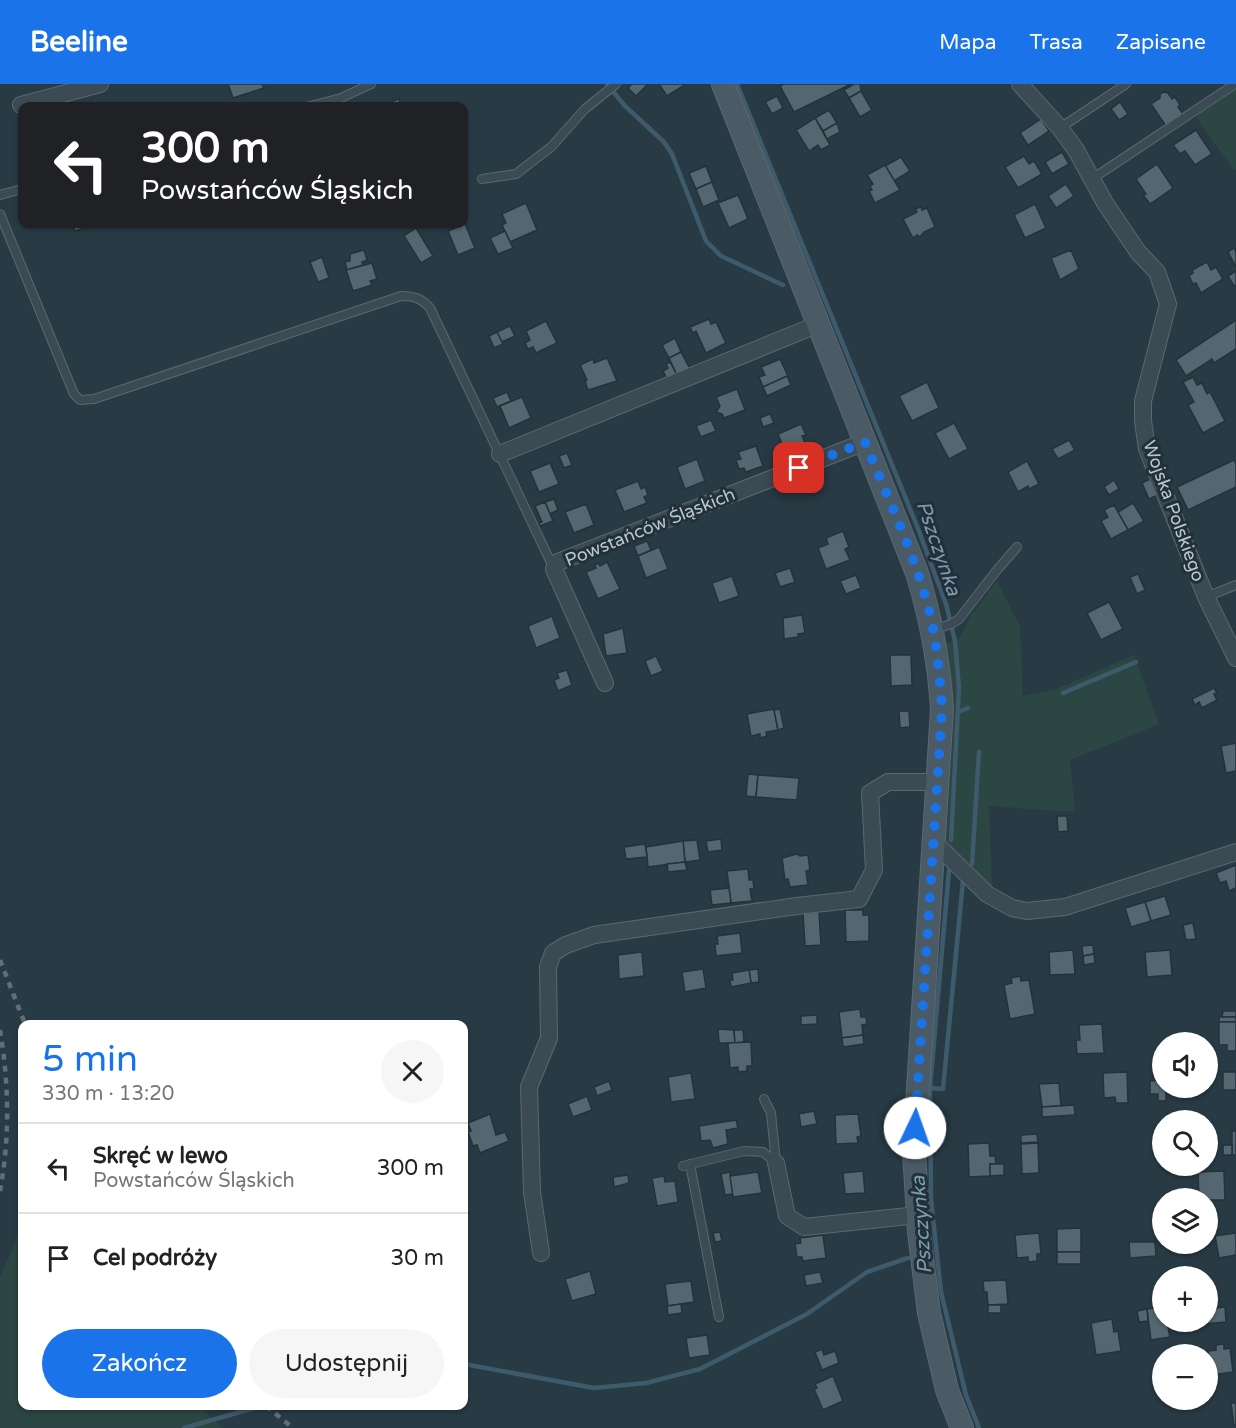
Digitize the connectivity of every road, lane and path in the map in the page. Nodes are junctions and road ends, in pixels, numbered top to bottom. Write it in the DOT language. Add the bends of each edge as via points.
graph roads {
  1 [pos="100,84"];
  2 [pos="371,84"];
  3 [pos="616,84"];
  4 [pos="723,84"];
  5 [pos="1020,84"];
  6 [pos="1125,84"];
  7 [pos="1234,84"];
  8 [pos="32,102"];
  9 [pos="326,102"];
  10 [pos="1060,128"];
  11 [pos="482,179"];
  12 [pos="1091,179"];
  13 [pos="18,190"];
  14 [pos="0,195"];
  15 [pos="0,214"];
  16 [pos="819,324"];
  17 [pos="865,442"];
  18 [pos="500,454"];
  19 [pos="1017,547"];
  20 [pos="554,569"];
  21 [pos="1236,585"];
  22 [pos="1206,597"];
  23 [pos="933,630"];
  24 [pos="1236,658"];
  25 [pos="605,683"];
  26 [pos="937,782"];
  27 [pos="934,842"];
  28 [pos="1236,852"];
  29 [pos="764,1099"];
  30 [pos="776,1163"];
  31 [pos="918,1215"];
  32 [pos="541,1252"];
  33 [pos="719,1317"];
  34 [pos="962,1428"];
  1 -- 8 [label="street"];
  2 -- 9 [label="lane"];
  3 -- 11 [label="lane" via="585,109 551,147 516,174"];
  4 -- 16 [label="street"];
  5 -- 10 [label="street, Wojska Polskiego"];
  6 -- 10 [label="lane"];
  7 -- 12 [label="lane"];
  10 -- 12 [label="street, Wojska Polskiego"];
  12 -- 22 [label="street, Wojska Polskiego" via="1138,252 1157,272 1166,295 1168,304 1143,400 1143,421 1147,449"];
  13 -- 14 [label="lane"];
  15 -- 18 [label="lane" via="74,394 80,400 94,399 410,296 430,308"];
  16 -- 17 [label="street"];
  16 -- 18 [label="street"];
  17 -- 20 [label="street, Powstańców Śląskich" via="558,562"];
  17 -- 23 [label="street" via="917,573"];
  18 -- 20 [label="lane"];
  19 -- 23 [label="lane" via="959,619"];
  20 -- 25 [label="street, Powstańców Śląskich"];
  21 -- 22 [label="lane"];
  22 -- 24 [label="street, Wojska Polskiego"];
  23 -- 26 [label="street" via="942,709"];
  26 -- 27 [label="street"];
  26 -- 32 [label="street" via="888,782 870,793 874,870 859,899 594,935 554,952 548,967 549,1038 529,1087 532,1192"];
  27 -- 28 [label="street" via="987,894 1012,908 1027,910 1065,907"];
  27 -- 31 [label="street" via="914,1152"];
  29 -- 30 [label="lane" via="771,1113"];
  30 -- 31 [label="street" via="787,1216 804,1227"];
  30 -- 33 [label="lane" via="763,1152 744,1151 687,1165"];
  31 -- 34 [label="street" via="929,1313 947,1390"];
}
